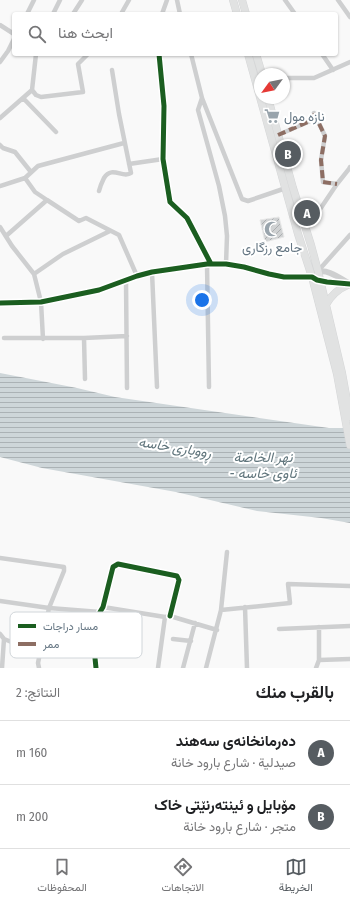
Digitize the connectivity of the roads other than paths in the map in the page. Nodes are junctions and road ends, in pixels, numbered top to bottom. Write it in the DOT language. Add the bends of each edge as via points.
graph roads {
  1 [pos="34,0"];
  2 [pos="60,0"];
  3 [pos="82,0"];
  4 [pos="129,0"];
  5 [pos="167,0"];
  6 [pos="177,0"];
  7 [pos="234,0"];
  8 [pos="242,0"];
  9 [pos="285,0"];
  10 [pos="338,0"];
  11 [pos="28,12"];
  12 [pos="54,12"];
  13 [pos="74,12"];
  14 [pos="122,12"];
  15 [pos="163,12"];
  16 [pos="180,12"];
  17 [pos="237,12"];
  18 [pos="245,12"];
  19 [pos="294,12"];
  20 [pos="350,17"];
  21 [pos="0,25"];
  22 [pos="12,33"];
  23 [pos="12,43"];
  24 [pos="36,56"];
  25 [pos="86,56"];
  26 [pos="159,56"];
  27 [pos="192,56"];
  28 [pos="249,56"];
  29 [pos="257,56"];
  30 [pos="323,56"];
  31 [pos="0,62"];
  32 [pos="350,62"];
  33 [pos="260,68"];
  34 [pos="112,70"];
  35 [pos="333,70"];
  36 [pos="290,78"];
  37 [pos="32,90"];
  38 [pos="23,98"];
  39 [pos="202,98"];
  40 [pos="270,104"];
  41 [pos="314,113"];
  42 [pos="0,117"];
  43 [pos="316,118"];
  44 [pos="56,132"];
  45 [pos="278,135"];
  46 [pos="124,143"];
  47 [pos="0,145"];
  48 [pos="163,159"];
  49 [pos="129,164"];
  50 [pos="350,169"];
  51 [pos="31,172"];
  52 [pos="25,178"];
  53 [pos="337,184"];
  54 [pos="0,186"];
  55 [pos="286,188"];
  56 [pos="99,191"];
  57 [pos="46,200"];
  58 [pos="0,227"];
  59 [pos="306,230"];
  60 [pos="110,231"];
  61 [pos="350,235"];
  62 [pos="6,236"];
  63 [pos="311,245"];
  64 [pos="303,248"];
  65 [pos="209,264"];
  66 [pos="226,264"];
  67 [pos="318,271"];
  68 [pos="152,272"];
  69 [pos="34,274"];
  70 [pos="137,276"];
  71 [pos="312,277"];
  72 [pos="126,280"];
  73 [pos="320,280"];
  74 [pos="350,284"];
  75 [pos="41,302"];
  76 [pos="0,303"];
  77 [pos="326,306"];
  78 [pos="127,336"];
  79 [pos="4,338"];
  80 [pos="84,338"];
  81 [pos="43,339"];
  82 [pos="339,374"];
  83 [pos="85,379"];
  84 [pos="157,387"];
  85 [pos="209,387"];
  86 [pos="128,388"];
  87 [pos="350,417"];
  88 [pos="350,445"];
  89 [pos="227,552"];
  90 [pos="0,558"];
  91 [pos="350,586"];
  92 [pos="0,601"];
  93 [pos="103,607"];
  94 [pos="245,607"];
  95 [pos="49,608"];
  96 [pos="222,610"];
  97 [pos="48,612"];
  98 [pos="100,612"];
  99 [pos="139,612"];
  100 [pos="142,612"];
  101 [pos="167,616"];
  102 [pos="195,624"];
  103 [pos="350,626"];
  104 [pos="319,627"];
  105 [pos="278,629"];
  106 [pos="217,630"];
  107 [pos="0,634"];
  108 [pos="4,639"];
  109 [pos="173,639"];
  110 [pos="10,641"];
  111 [pos="191,642"];
  112 [pos="38,658"];
  113 [pos="95,658"];
  114 [pos="350,659"];
  115 [pos="319,660"];
  116 [pos="2,668"];
  117 [pos="39,668"];
  118 [pos="96,668"];
  119 [pos="158,668"];
  120 [pos="183,668"];
  121 [pos="206,668"];
  122 [pos="247,668"];
  123 [pos="316,668"];
  1 -- 11 [label="street"];
  2 -- 12 [label="street"];
  3 -- 13 [label="street"];
  4 -- 14 [label="street"];
  5 -- 15 [label="street"];
  6 -- 16 [label="street"];
  7 -- 17 [label="main road"];
  8 -- 18 [label="main road"];
  9 -- 19 [label="street"];
  10 -- 20 [label="street"];
  21 -- 22 [label="street"];
  23 -- 31 [label="street"];
  24 -- 37 [label="street"];
  25 -- 37 [label="street" via="78,64 83,92 41,96"];
  26 -- 48 [label="street" via="164,106"];
  27 -- 39 [label="street"];
  28 -- 55 [label="main road"];
  29 -- 33 [label="main road"];
  30 -- 35 [label="street"];
  32 -- 35 [label="street"];
  34 -- 46 [label="street"];
  35 -- 36 [label="street" via="314,78"];
  37 -- 38 [label="street"];
  38 -- 42 [label="street"];
  38 -- 44 [label="street"];
  39 -- 55 [label="street" via="242,199 248,201"];
  39 -- 66 [label="street" via="198,110 226,222"];
  40 -- 45 [label="main road"];
  41 -- 43 [label="street"];
  43 -- 45 [label="street"];
  43 -- 53 [label="street" via="325,136 321,160 323,182"];
  45 -- 59 [label="main road"];
  46 -- 49 [label="street"];
  46 -- 51 [label="street" via="38,166"];
  47 -- 51 [label="street" via="15,152"];
  48 -- 49 [label="street"];
  48 -- 65 [label="street" via="170,202 187,218"];
  49 -- 56 [label="street" via="129,175 115,172 109,174 104,178"];
  50 -- 53 [label="street"];
  51 -- 52 [label="street"];
  52 -- 54 [label="street"];
  52 -- 57 [label="street" via="35,192"];
  53 -- 59 [label="street"];
  55 -- 64 [label="main road"];
  57 -- 60 [label="street" via="78,221 86,218"];
  57 -- 62 [label="street"];
  58 -- 62 [label="street"];
  59 -- 63 [label="main road"];
  60 -- 69 [label="street" via="64,254"];
  60 -- 70 [label="street" via="119,235"];
  61 -- 67 [label="street"];
  62 -- 69 [label="street"];
  63 -- 64 [label="main road"];
  63 -- 67 [label="main road"];
  64 -- 71 [label="main road"];
  65 -- 66 [label="street"];
  65 -- 68 [label="street"];
  65 -- 85 [label="street"];
  66 -- 71 [label="street" via="276,276"];
  67 -- 71 [label="street"];
  67 -- 73 [label="main road"];
  67 -- 74 [label="street" via="330,273"];
  68 -- 70 [label="street"];
  68 -- 84 [label="street"];
  69 -- 75 [label="street"];
  70 -- 72 [label="street"];
  71 -- 73 [label="street"];
  71 -- 82 [label="main road"];
  72 -- 75 [label="street" via="99,290"];
  72 -- 78 [label="street"];
  73 -- 74 [label="street"];
  73 -- 77 [label="main road"];
  74 -- 77 [label="main road" via="336,292"];
  75 -- 76 [label="street"];
  75 -- 81 [label="street"];
  77 -- 82 [label="main road"];
  78 -- 80 [label="street"];
  78 -- 86 [label="street"];
  79 -- 81 [label="street"];
  80 -- 81 [label="street"];
  80 -- 83 [label="street"];
  82 -- 87 [label="main road"];
  82 -- 88 [label="main road"];
  89 -- 96 [label="street"];
  90 -- 95 [label="street" via="64,567"];
  91 -- 94 [label="street" via="288,584 290,603"];
  92 -- 95 [label="street"];
  93 -- 98 [label="street"];
  93 -- 99 [label="street"];
  93 -- 101 [label="street" via="113,567 118,564 177,576"];
  94 -- 96 [label="street"];
  94 -- 122 [label="street"];
  95 -- 97 [label="street"];
  95 -- 98 [label="street"];
  96 -- 106 [label="street"];
  100 -- 101 [label="street"];
  101 -- 102 [label="street"];
  101 -- 119 [label="street"];
  102 -- 106 [label="street"];
  102 -- 111 [label="street"];
  103 -- 104 [label="street"];
  104 -- 105 [label="street"];
  104 -- 115 [label="street"];
  106 -- 121 [label="street"];
  107 -- 108 [label="street"];
  108 -- 110 [label="street"];
  108 -- 116 [label="street"];
  109 -- 111 [label="street"];
  111 -- 120 [label="street"];
  112 -- 117 [label="street"];
  113 -- 118 [label="street"];
  114 -- 115 [label="street"];
  115 -- 123 [label="street"];
}
